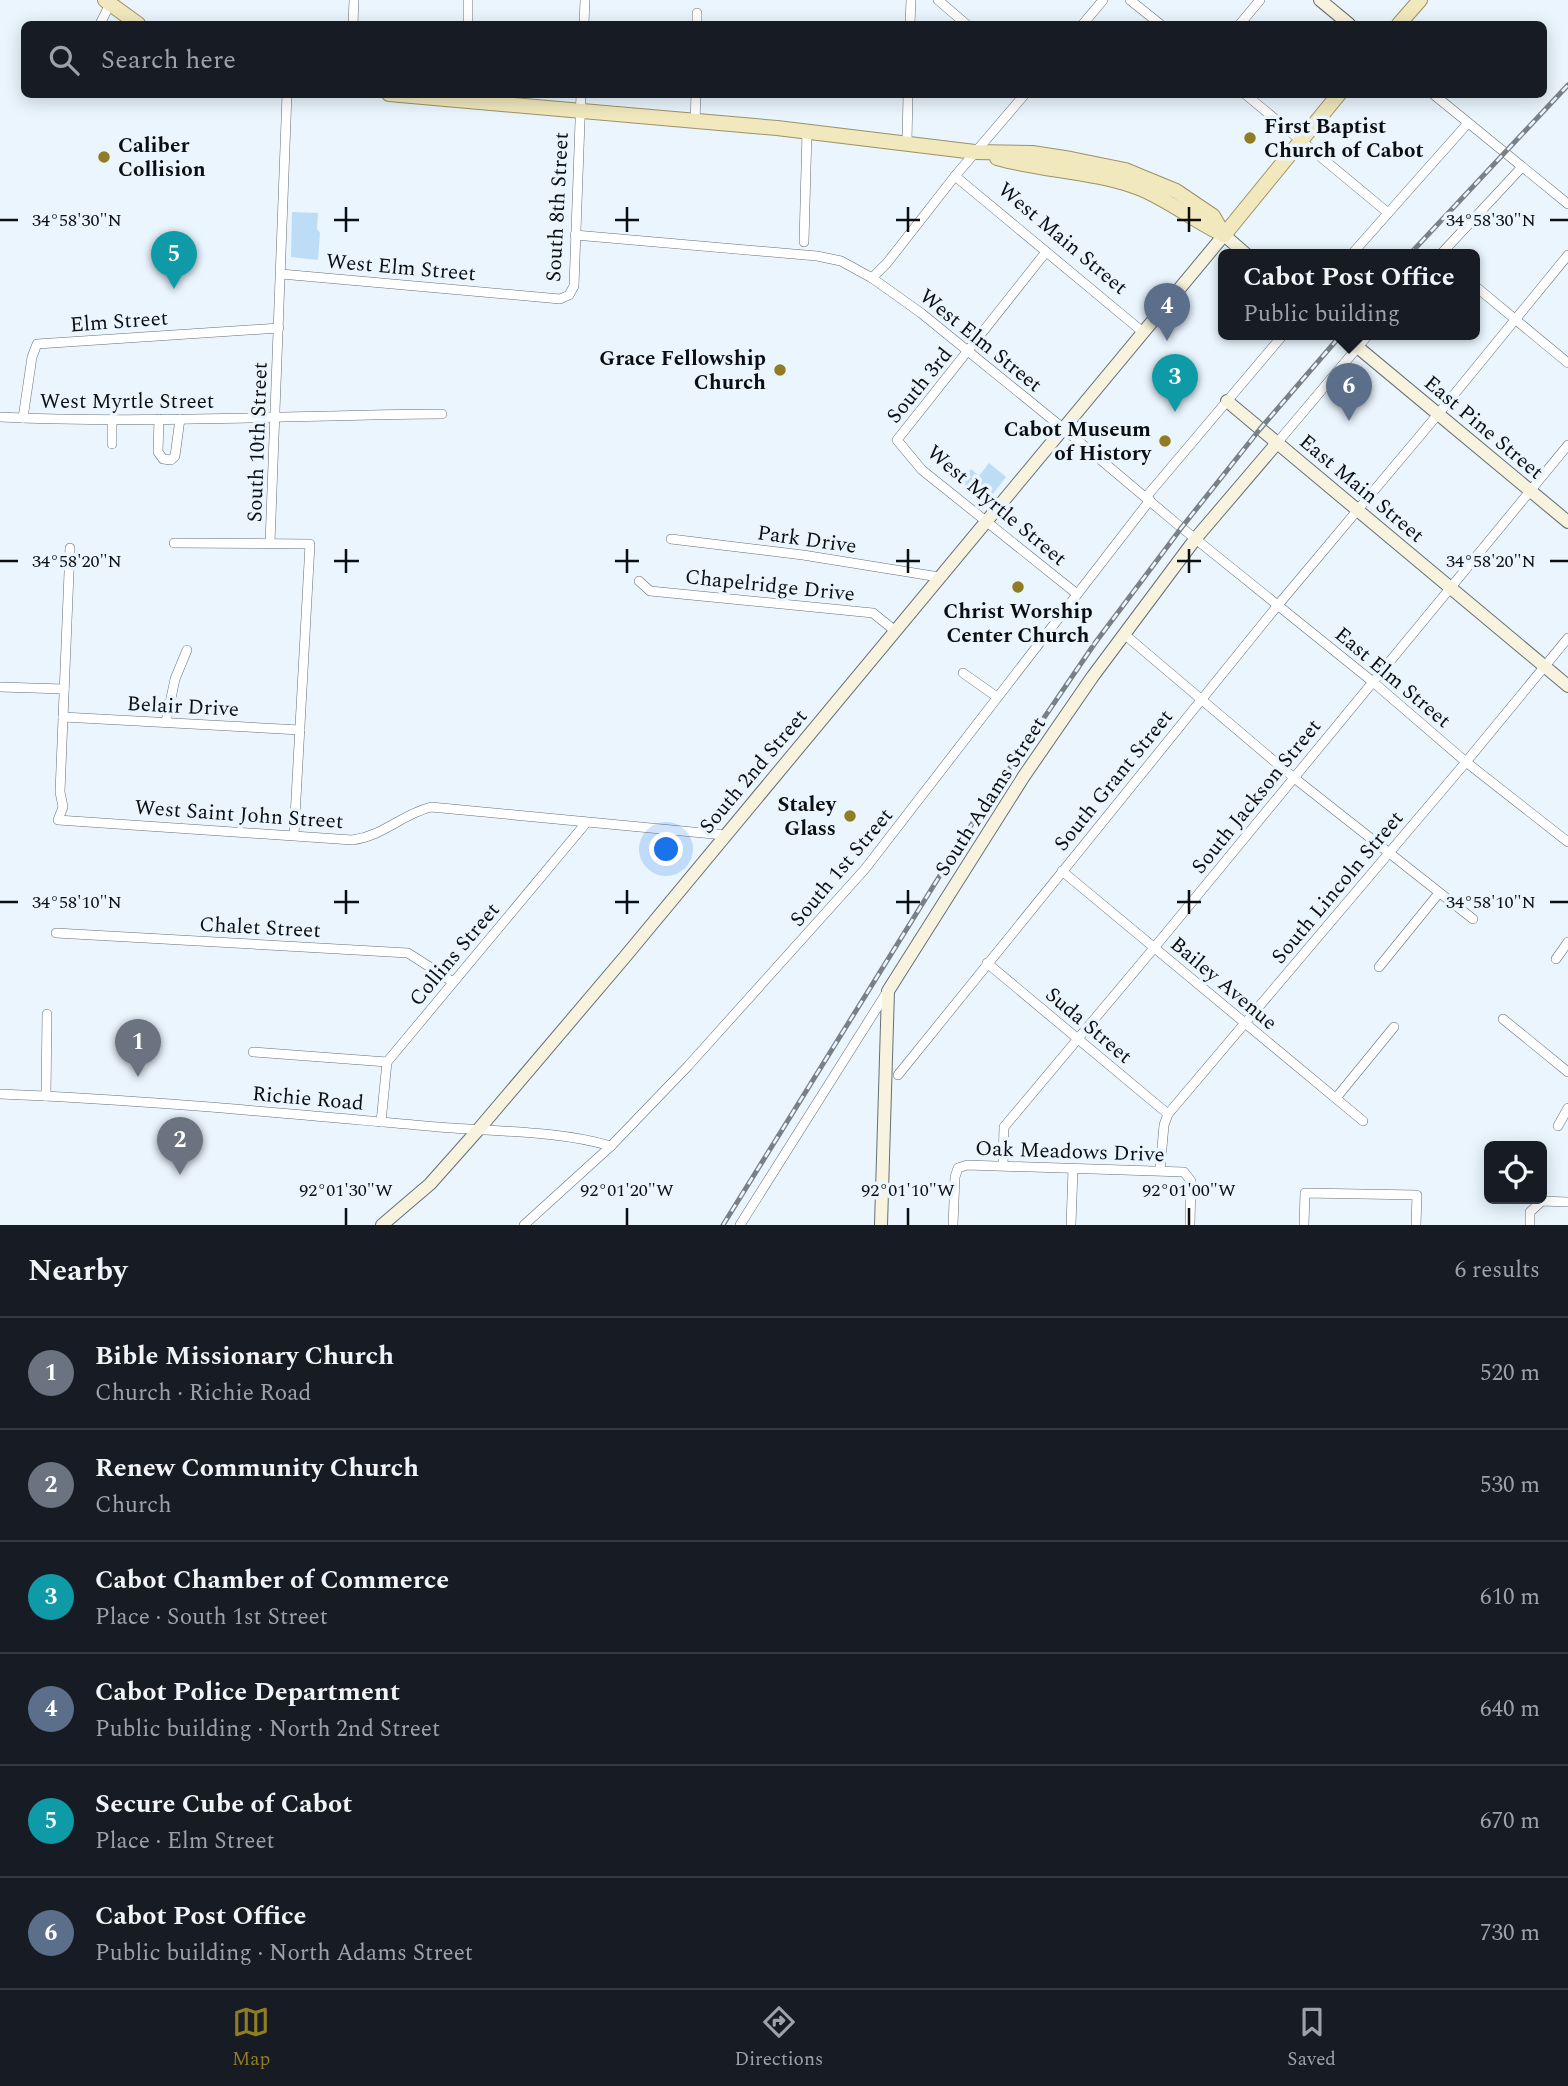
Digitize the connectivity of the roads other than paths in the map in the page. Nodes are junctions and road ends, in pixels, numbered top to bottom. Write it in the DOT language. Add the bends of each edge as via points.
graph roads {
  1 [pos="354,0"];
  2 [pos="468,0"];
  3 [pos="585,0"];
  4 [pos="911,0"];
  5 [pos="938,0"];
  6 [pos="1103,0"];
  7 [pos="1130,0"];
  8 [pos="1260,0"];
  9 [pos="1320,0"];
  10 [pos="1420,0"];
  11 [pos="107,2"];
  12 [pos="697,13"];
  13 [pos="101,21"];
  14 [pos="134,21"];
  15 [pos="353,21"];
  16 [pos="468,21"];
  17 [pos="584,21"];
  18 [pos="697,21"];
  19 [pos="910,21"];
  20 [pos="962,21"];
  21 [pos="1086,21"];
  22 [pos="1156,21"];
  23 [pos="1242,21"];
  24 [pos="1345,21"];
  25 [pos="1402,21"];
  26 [pos="287,98"];
  27 [pos="465,98"];
  28 [pos="581,98"];
  29 [pos="696,98"];
  30 [pos="908,98"];
  31 [pos="1022,98"];
  32 [pos="1250,98"];
  33 [pos="1336,98"];
  34 [pos="1438,98"];
  35 [pos="580,112"];
  36 [pos="695,122"];
  37 [pos="1468,123"];
  38 [pos="807,131"];
  39 [pos="1300,140"];
  40 [pos="907,142"];
  41 [pos="975,152"];
  42 [pos="1522,167"];
  43 [pos="955,176"];
  44 [pos="1568,204"];
  45 [pos="1387,212"];
  46 [pos="575,235"];
  47 [pos="1224,235"];
  48 [pos="804,242"];
  49 [pos="1240,249"];
  50 [pos="1356,249"];
  51 [pos="1446,249"];
  52 [pos="1046,252"];
  53 [pos="1568,255"];
  54 [pos="281,274"];
  55 [pos="876,274"];
  56 [pos="1480,290"];
  57 [pos="560,299"];
  58 [pos="1516,320"];
  59 [pos="279,328"];
  60 [pos="1144,333"];
  61 [pos="1279,340"];
  62 [pos="1348,340"];
  63 [pos="1364,340"];
  64 [pos="1357,348"];
  65 [pos="968,352"];
  66 [pos="1568,363"];
  67 [pos="1227,401"];
  68 [pos="1439,413"];
  69 [pos="442,414"];
  70 [pos="275,416"];
  71 [pos="0,417"];
  72 [pos="23,418"];
  73 [pos="112,419"];
  74 [pos="159,419"];
  75 [pos="180,419"];
  76 [pos="1064,429"];
  77 [pos="897,440"];
  78 [pos="1277,443"];
  79 [pos="112,444"];
  80 [pos="1568,445"];
  81 [pos="1530,491"];
  82 [pos="1148,499"];
  83 [pos="1357,509"];
  84 [pos="986,520"];
  85 [pos="1568,522"];
  86 [pos="1196,538"];
  87 [pos="671,539"];
  88 [pos="174,543"];
  89 [pos="270,543"];
  90 [pos="70,548"];
  91 [pos="939,577"];
  92 [pos="639,581"];
  93 [pos="1452,587"];
  94 [pos="1077,594"];
  95 [pos="1278,605"];
  96 [pos="894,630"];
  97 [pos="1124,634"];
  98 [pos="1568,638"];
  99 [pos="187,650"];
  100 [pos="1545,667"];
  101 [pos="963,673"];
  102 [pos="1373,682"];
  103 [pos="1568,686"];
  104 [pos="0,687"];
  105 [pos="64,689"];
  106 [pos="997,697"];
  107 [pos="1201,700"];
  108 [pos="63,717"];
  109 [pos="166,722"];
  110 [pos="300,730"];
  111 [pos="1466,762"];
  112 [pos="1293,777"];
  113 [pos="586,823"];
  114 [pos="294,835"];
  115 [pos="724,835"];
  116 [pos="1568,842"];
  117 [pos="1388,853"];
  118 [pos="1062,871"];
  119 [pos="1440,893"];
  120 [pos="1473,919"];
  121 [pos="56,933"];
  122 [pos="1568,942"];
  123 [pos="1154,948"];
  124 [pos="1556,959"];
  125 [pos="987,963"];
  126 [pos="1378,967"];
  127 [pos="453,982"];
  128 [pos="888,991"];
  129 [pos="47,1014"];
  130 [pos="1503,1019"];
  131 [pos="1244,1023"];
  132 [pos="1395,1027"];
  133 [pos="1078,1038"];
  134 [pos="253,1052"];
  135 [pos="387,1062"];
  136 [pos="1568,1072"];
  137 [pos="898,1075"];
  138 [pos="0,1094"];
  139 [pos="46,1096"];
  140 [pos="1336,1098"];
  141 [pos="1568,1108"];
  142 [pos="1168,1114"];
  143 [pos="1363,1121"];
  144 [pos="381,1122"];
  145 [pos="1558,1126"];
  146 [pos="478,1130"];
  147 [pos="611,1146"];
  148 [pos="1003,1166"];
  149 [pos="1073,1169"];
  150 [pos="1160,1170"];
  151 [pos="1568,1202"];
  152 [pos="382,1225"];
  153 [pos="524,1225"];
  154 [pos="740,1225"];
  155 [pos="881,1225"];
  156 [pos="953,1225"];
  157 [pos="1071,1225"];
  158 [pos="1190,1225"];
  159 [pos="1304,1225"];
  160 [pos="1416,1225"];
  161 [pos="1530,1225"];
  1 -- 15 [label="street"];
  2 -- 16 [label="street"];
  3 -- 17 [label="street"];
  4 -- 19 [label="street"];
  5 -- 20 [label="street"];
  6 -- 21 [label="street"];
  7 -- 22 [label="street"];
  8 -- 23 [label="street"];
  9 -- 24 [label="main road"];
  10 -- 25 [label="main road"];
  11 -- 13 [label="street"];
  11 -- 14 [label="main road"];
  12 -- 18 [label="street"];
  26 -- 54 [label="street, South 10th Street"];
  27 -- 35 [label="main road, West Main Street"];
  28 -- 35 [label="street, South 8th Street"];
  29 -- 36 [label="street"];
  30 -- 40 [label="street"];
  31 -- 41 [label="street"];
  32 -- 39 [label="street"];
  33 -- 39 [label="main road"];
  34 -- 37 [label="street"];
  35 -- 36 [label="main road, West Main Street"];
  35 -- 46 [label="street, South 8th Street"];
  36 -- 38 [label="main road, West Main Street"];
  37 -- 42 [label="street"];
  37 -- 45 [label="street"];
  38 -- 40 [label="main road, West Main Street"];
  38 -- 48 [label="street"];
  39 -- 45 [label="street"];
  39 -- 47 [label="main road"];
  40 -- 41 [label="main road, West Main Street"];
  41 -- 43 [label="street"];
  41 -- 47 [label="main road, West Main Street" via="1138,188"];
  42 -- 44 [label="street"];
  42 -- 51 [label="street"];
  43 -- 52 [label="street, West Main Street"];
  43 -- 55 [label="street"];
  45 -- 50 [label="street"];
  46 -- 55 [label="street, West Elm Street" via="806,254"];
  46 -- 57 [label="street, South 8th Street" via="574,286"];
  47 -- 49 [label="main road"];
  47 -- 60 [label="main road, South 2nd Street"];
  52 -- 60 [label="street, West Main Street"];
  52 -- 65 [label="street, South 3rd"];
  53 -- 58 [label="street, South Grant Street"];
  54 -- 57 [label="street, West Elm Street"];
  54 -- 59 [label="street, South 10th Street"];
  55 -- 65 [label="street, West Elm Street"];
  56 -- 58 [label="street"];
  58 -- 66 [label="street"];
  58 -- 68 [label="street, South Grant Street"];
  59 -- 70 [label="street, South 10th Street"];
  59 -- 72 [label="street, Elm Street" via="37,344"];
  60 -- 76 [label="main road, South 2nd Street"];
  61 -- 67 [label="street, South 1st Street"];
  62 -- 64 [label="main road, East Pine Street"];
  63 -- 64 [label="street"];
  64 -- 68 [label="main road, East Pine Street"];
  64 -- 78 [label="street"];
  65 -- 76 [label="street, West Elm Street"];
  65 -- 77 [label="street, South 3rd"];
  67 -- 78 [label="main road, East Main Street"];
  67 -- 82 [label="street, South 1st Street"];
  68 -- 81 [label="main road, East Pine Street"];
  68 -- 83 [label="street, South Grant Street"];
  69 -- 70 [label="street, West Myrtle Street"];
  70 -- 75 [label="street, West Myrtle Street"];
  70 -- 89 [label="street, South 10th Street"];
  71 -- 72 [label="street, West Myrtle Street"];
  72 -- 73 [label="street, West Myrtle Street"];
  73 -- 74 [label="street, West Myrtle Street"];
  73 -- 79 [label="street"];
  74 -- 75 [label="street, West Myrtle Street"];
  74 -- 75 [label="street" via="158,452 171,460"];
  76 -- 82 [label="street, West Elm Street"];
  76 -- 84 [label="main road, South 2nd Street"];
  77 -- 84 [label="street, West Myrtle Street" via="922,470"];
  78 -- 83 [label="main road, East Main Street"];
  78 -- 86 [label="main road, South Adams Street"];
  80 -- 81 [label="street, South Jackson Street"];
  81 -- 85 [label="main road, East Pine Street"];
  81 -- 93 [label="street, South Jackson Street"];
  82 -- 86 [label="street, West Elm Street"];
  82 -- 94 [label="street, South 1st Street"];
  83 -- 93 [label="main road, East Main Street"];
  83 -- 95 [label="street, South Grant Street"];
  84 -- 91 [label="main road, South 2nd Street"];
  84 -- 94 [label="street, West Myrtle Street"];
  86 -- 95 [label="street, East Elm Street"];
  86 -- 97 [label="main road, South Adams Street"];
  87 -- 91 [label="street, Park Drive"];
  88 -- 89 [label="street"];
  89 -- 110 [label="street, South 10th Street" via="310,544"];
  90 -- 105 [label="street, West Saint John Street"];
  91 -- 96 [label="main road, South 2nd Street"];
  92 -- 96 [label="street, Chapelridge Drive" via="650,591 873,613"];
  93 -- 100 [label="main road, East Main Street"];
  93 -- 102 [label="street, South Jackson Street"];
  94 -- 106 [label="street, South 1st Street"];
  95 -- 102 [label="street, East Elm Street"];
  95 -- 107 [label="street, South Grant Street"];
  96 -- 115 [label="main road, South 2nd Street"];
  97 -- 107 [label="street"];
  97 -- 128 [label="main road, South Adams Street" via="1024,776"];
  98 -- 100 [label="street, South Lincoln Street"];
  99 -- 109 [label="street"];
  100 -- 103 [label="main road, East Main Street"];
  100 -- 111 [label="street, South Lincoln Street"];
  101 -- 106 [label="street"];
  102 -- 111 [label="street, East Elm Street"];
  102 -- 112 [label="street, South Jackson Street"];
  104 -- 105 [label="street"];
  105 -- 108 [label="street, West Saint John Street"];
  106 -- 147 [label="street, South 1st Street" via="865,869"];
  107 -- 112 [label="street"];
  107 -- 118 [label="street, South Grant Street"];
  108 -- 109 [label="street, Belair Drive"];
  108 -- 114 [label="street, West Saint John Street" via="63,807 58,820"];
  109 -- 110 [label="street, Belair Drive"];
  110 -- 114 [label="street, South 10th Street"];
  111 -- 116 [label="street, East Elm Street"];
  111 -- 117 [label="street, South Lincoln Street"];
  112 -- 117 [label="street"];
  112 -- 123 [label="street, South Jackson Street"];
  113 -- 114 [label="street, West Saint John Street" via="431,807 371,837"];
  113 -- 115 [label="street, West Saint John Street"];
  113 -- 127 [label="street, Collins Street"];
  115 -- 146 [label="main road, South 2nd Street"];
  117 -- 119 [label="street"];
  117 -- 131 [label="street, South Lincoln Street"];
  118 -- 123 [label="street, Bailey Avenue"];
  118 -- 125 [label="street, South Grant Street"];
  119 -- 120 [label="street"];
  119 -- 126 [label="street"];
  121 -- 127 [label="street, Chalet Street" via="408,953"];
  122 -- 124 [label="street"];
  123 -- 131 [label="street, Bailey Avenue"];
  123 -- 133 [label="street, South Jackson Street"];
  125 -- 133 [label="street, Suda Street"];
  125 -- 137 [label="street, South Grant Street"];
  127 -- 135 [label="street, Collins Street"];
  128 -- 154 [label="street, South Adams Street"];
  128 -- 155 [label="main road"];
  129 -- 139 [label="street"];
  130 -- 136 [label="street"];
  131 -- 140 [label="street, Bailey Avenue"];
  131 -- 142 [label="street, South Lincoln Street"];
  132 -- 140 [label="street"];
  133 -- 142 [label="street, Suda Street"];
  133 -- 148 [label="street, South Jackson Street" via="1004,1126"];
  134 -- 135 [label="street"];
  135 -- 144 [label="street"];
  138 -- 139 [label="street, Richie Road"];
  139 -- 144 [label="street, Richie Road"];
  140 -- 143 [label="street, Bailey Avenue"];
  141 -- 145 [label="street"];
  142 -- 150 [label="street, South Lincoln Street"];
  144 -- 146 [label="street, Richie Road"];
  146 -- 147 [label="street, Richie Road" via="569,1135"];
  146 -- 152 [label="main road, South 2nd Street" via="430,1184"];
  147 -- 153 [label="street, South 1st Street"];
  148 -- 149 [label="street, Oak Meadows Drive"];
  148 -- 156 [label="street, Oak Meadows Drive" via="958,1168"];
  149 -- 150 [label="street, Oak Meadows Drive"];
  149 -- 157 [label="street"];
  150 -- 158 [label="street, Oak Meadows Drive" via="1184,1172 1191,1181"];
  151 -- 161 [label="street" via="1542,1201 1530,1212"];
  159 -- 160 [label="street" via="1305,1193 1417,1195"];
}
